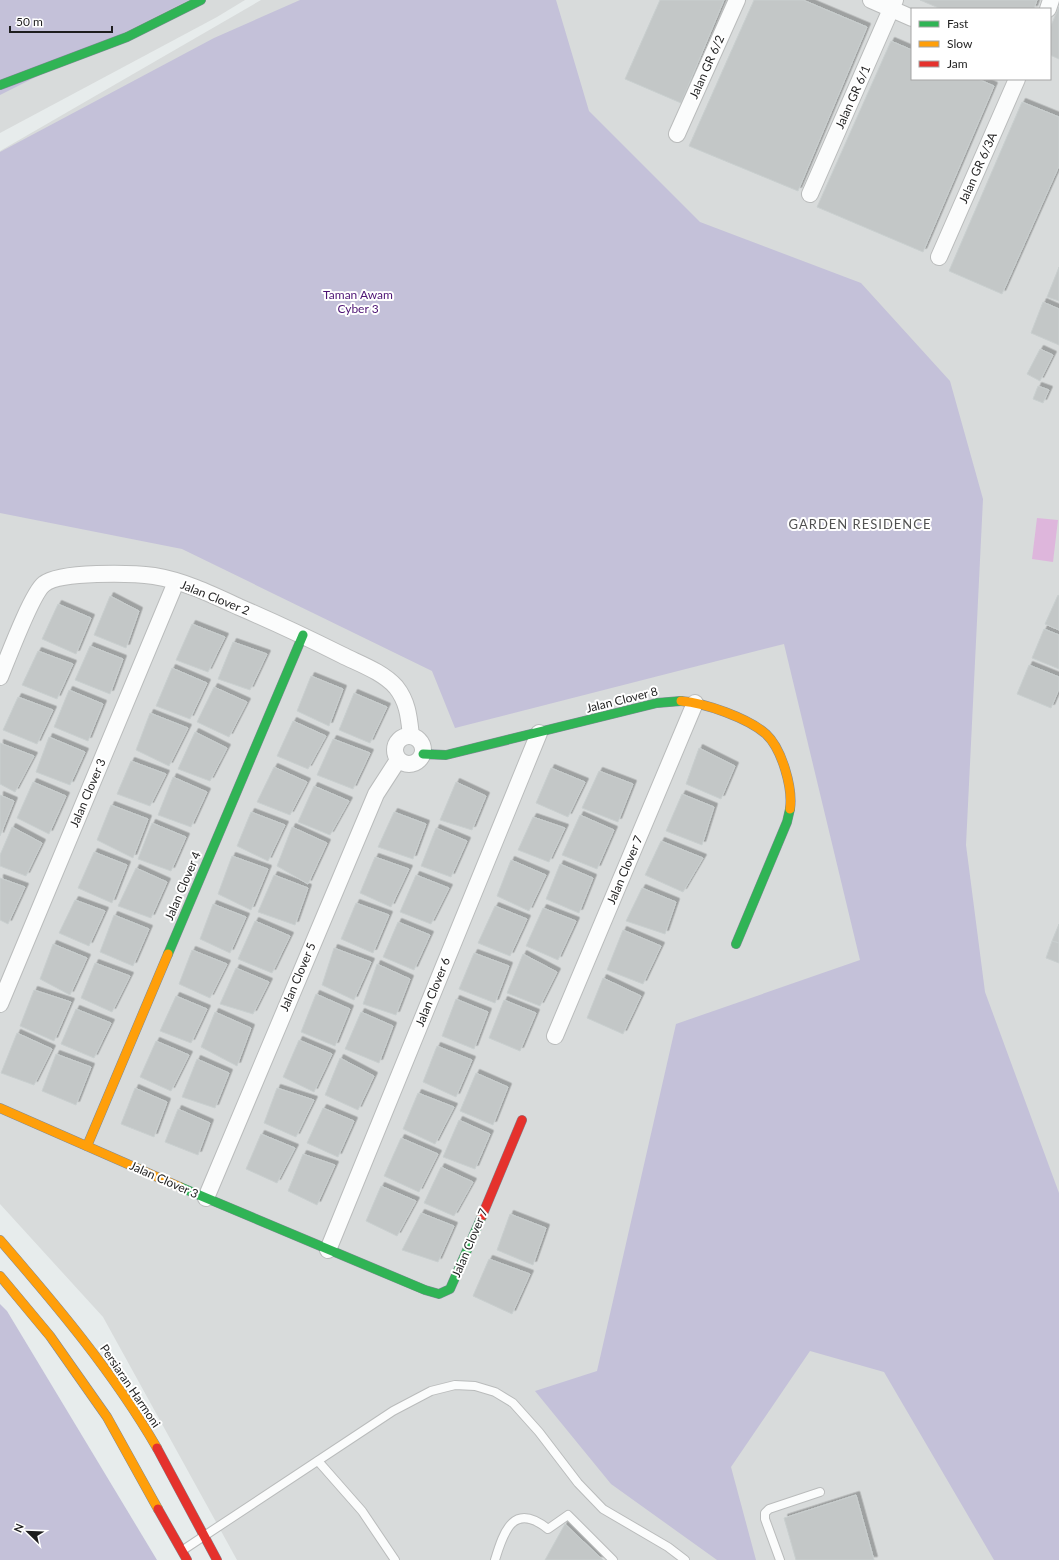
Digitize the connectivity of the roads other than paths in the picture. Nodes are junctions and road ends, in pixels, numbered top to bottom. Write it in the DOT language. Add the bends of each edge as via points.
graph roads {
  1 [pos="201,0"];
  2 [pos="737,0"];
  3 [pos="871,0"];
  4 [pos="893,4"];
  5 [pos="911,17"];
  6 [pos="1017,80"];
  7 [pos="0,85"];
  8 [pos="677,134"];
  9 [pos="810,194"];
  10 [pos="939,257"];
  11 [pos="176,582"];
  12 [pos="303,635"];
  13 [pos="0,677"];
  14 [pos="695,703"];
  15 [pos="539,733"];
  16 [pos="410,736"];
  17 [pos="423,754"];
  18 [pos="398,760"];
  19 [pos="736,944"];
  20 [pos="0,1004"];
  21 [pos="555,1036"];
  22 [pos="0,1108"];
  23 [pos="522,1120"];
  24 [pos="87,1146"];
  25 [pos="206,1198"];
  26 [pos="0,1240"];
  27 [pos="328,1250"];
  28 [pos="0,1276"];
  29 [pos="318,1461"];
  30 [pos="820,1492"];
  31 [pos="204,1536"];
  32 [pos="182,1550"];
  33 [pos="187,1560"];
  34 [pos="217,1560"];
  35 [pos="395,1560"];
  36 [pos="495,1560"];
  37 [pos="613,1560"];
  38 [pos="685,1560"];
  39 [pos="780,1560"];
  1 -- 7 [label="street" via="153,26 99,49"];
  2 -- 8 [label="street, Jalan GR 6/2"];
  3 -- 4 [label="street"];
  4 -- 5 [label="street"];
  4 -- 9 [label="street, Jalan GR 6/1"];
  6 -- 10 [label="street, Jalan GR 6/3A"];
  11 -- 12 [label="street, Jalan Clover 2" via="192,586"];
  11 -- 13 [label="street, Jalan Clover 2" via="153,576 113,574 66,576 51,580 42,585 35,598"];
  11 -- 20 [label="street, Jalan Clover 3"];
  12 -- 16 [label="street, Jalan Clover 2" via="385,677 396,687 408,706"];
  12 -- 24 [label="street, Jalan Clover 4"];
  14 -- 15 [label="street, Jalan Clover 8" via="657,703"];
  14 -- 19 [label="street, Jalan Clover 8" via="751,724 767,736 778,751 791,792 787,822"];
  14 -- 21 [label="street, Jalan Clover 7"];
  15 -- 17 [label="street, Jalan Clover 8" via="446,756"];
  15 -- 27 [label="street, Jalan Clover 6"];
  16 -- 17 [label="street" via="421,742"];
  16 -- 18 [label="street" via="401,738 395,746"];
  17 -- 18 [label="street" via="414,764"];
  18 -- 25 [label="street, Jalan Clover 5" via="376,794"];
  22 -- 24 [label="street, Jalan Clover 3"];
  23 -- 27 [label="street, Jalan Clover 7" via="450,1289 439,1294 425,1290"];
  24 -- 25 [label="street, Jalan Clover 3"];
  25 -- 27 [label="street, Jalan Clover 3"];
  26 -- 31 [label="street, Persiaran Harmoni" via="71,1322 133,1408 192,1510"];
  28 -- 32 [label="street" via="50,1336 107,1417"];
  29 -- 31 [label="lane"];
  29 -- 35 [label="lane" via="362,1512"];
  29 -- 38 [label="lane" via="393,1411 431,1391 455,1385 475,1386 496,1392 513,1403 578,1483 603,1509 668,1547"];
  30 -- 39 [label="lane" via="769,1508 765,1513"];
  31 -- 32 [label="lane"];
  31 -- 34 [label="street, Persiaran Harmoni"];
  32 -- 33 [label="street"];
  36 -- 37 [label="lane" via="505,1529 517,1520 526,1517 537,1520 548,1529 568,1515"];
}
